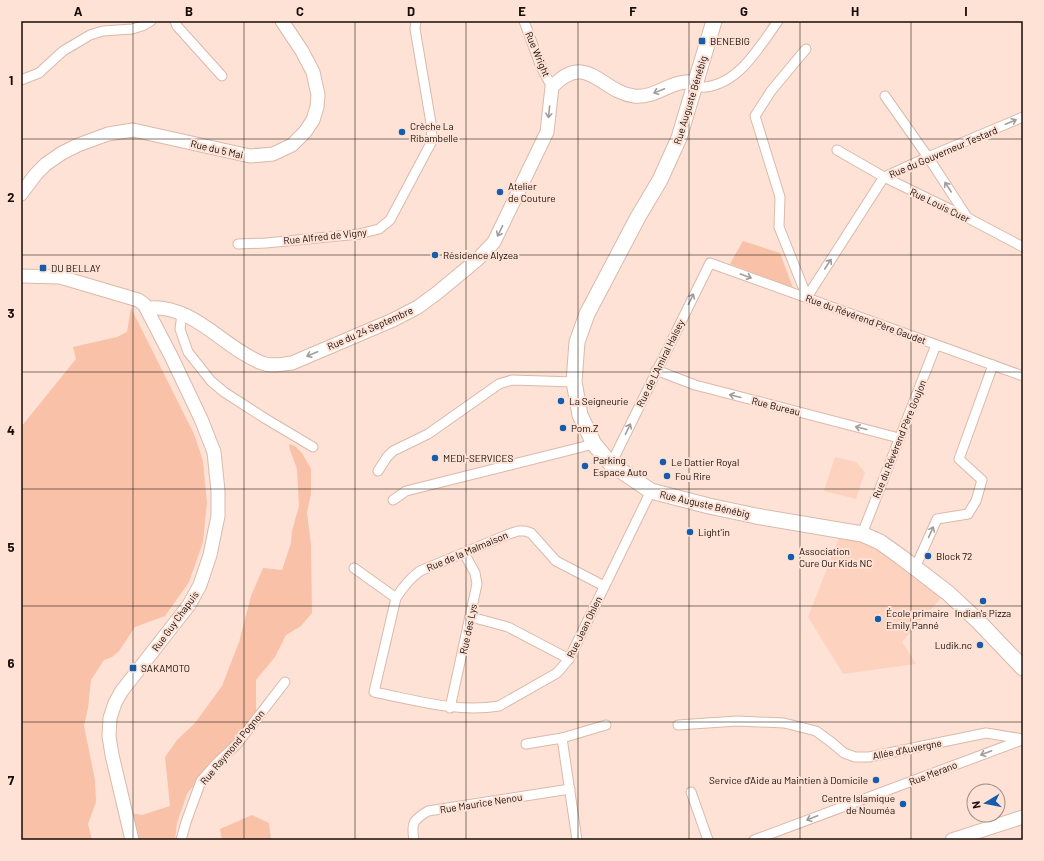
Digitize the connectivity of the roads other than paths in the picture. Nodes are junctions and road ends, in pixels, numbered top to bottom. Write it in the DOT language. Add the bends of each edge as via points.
graph roads {
  1 [pos="151,21"];
  2 [pos="175,21"];
  3 [pos="282,21"];
  4 [pos="416,21"];
  5 [pos="524,21"];
  6 [pos="714,21"];
  7 [pos="778,21"];
  8 [pos="806,49"];
  9 [pos="222,76"];
  10 [pos="21,80"];
  11 [pos="695,85"];
  12 [pos="552,87"];
  13 [pos="885,96"];
  14 [pos="1023,117"];
  15 [pos="837,150"];
  16 [pos="928,157"];
  17 [pos="884,177"];
  18 [pos="21,194"];
  19 [pos="968,218"];
  20 [pos="238,244"];
  21 [pos="1023,247"];
  22 [pos="710,262"];
  23 [pos="22,278"];
  24 [pos="807,297"];
  25 [pos="147,308"];
  26 [pos="182,314"];
  27 [pos="936,345"];
  28 [pos="993,365"];
  29 [pos="656,370"];
  30 [pos="1023,376"];
  31 [pos="574,382"];
  32 [pos="899,438"];
  33 [pos="594,444"];
  34 [pos="313,447"];
  35 [pos="611,464"];
  36 [pos="378,471"];
  37 [pos="651,491"];
  38 [pos="394,500"];
  39 [pos="862,534"];
  40 [pos="464,553"];
  41 [pos="354,568"];
  42 [pos="915,568"];
  43 [pos="604,586"];
  44 [pos="396,598"];
  45 [pos="471,617"];
  46 [pos="569,659"];
  47 [pos="1023,668"];
  48 [pos="285,682"];
  49 [pos="374,692"];
  50 [pos="450,708"];
  51 [pos="606,725"];
  52 [pos="678,725"];
  53 [pos="562,738"];
  54 [pos="1023,739"];
  55 [pos="526,744"];
  56 [pos="570,789"];
  57 [pos="691,792"];
  58 [pos="1023,816"];
  59 [pos="132,840"];
  60 [pos="181,840"];
  61 [pos="414,840"];
  62 [pos="577,840"];
  63 [pos="708,840"];
  64 [pos="754,840"];
  65 [pos="952,840"];
  1 -- 10 [label="street" via="142,26 90,35 63,51 39,73"];
  2 -- 9 [label="street"];
  3 -- 18 [label="main road, Rue du 5 Mai" via="313,72 318,95 313,120 306,132 292,144 273,154 250,156 133,130 108,134 62,153 46,164"];
  4 -- 20 [label="street, Rue Alfred de Vigny" via="415,29 432,140 390,220 379,229 358,234"];
  5 -- 12 [label="street, Rue Wright" via="541,67"];
  6 -- 11 [label="main road, Rue Auguste Bénébig"];
  7 -- 11 [label="street" via="741,70 718,84 708,87"];
  8 -- 24 [label="street" via="770,91 755,116 780,197 779,227"];
  11 -- 12 [label="main road, one-way" via="688,81 681,82 645,97 635,96 625,94 595,76 579,72 566,75"];
  11 -- 31 [label="main road, Rue Auguste Bénébig" via="679,138 669,161 587,314 577,342"];
  12 -- 26 [label="main road, Rue du 24 Septembre, one-way" via="547,132 494,242 478,259 418,307 292,363 278,365 263,364 251,358"];
  13 -- 16 [label="street"];
  16 -- 14 [label="street, Rue du Gouverneur Testard, one-way"];
  15 -- 17 [label="street, Rue Louis Cuer"];
  16 -- 17 [label="street, Rue du Gouverneur Testard"];
  19 -- 16 [label="street, one-way"];
  17 -- 19 [label="street, Rue Louis Cuer"];
  24 -- 17 [label="street, Rue du Gouverneur Testard, one-way"];
  19 -- 21 [label="street, Rue Louis Cuer"];
  22 -- 24 [label="street, Rue du Révérend Père Gaudet, one-way"];
  29 -- 22 [label="street, Rue de L'Amiral Halsey, one-way"];
  23 -- 25 [label="main road, Rue du 24 Septembre" via="60,277 138,300"];
  24 -- 27 [label="street, Rue du Révérend Père Gaudet"];
  25 -- 26 [label="main road, Rue du 24 Septembre" via="165,308"];
  25 -- 59 [label="main road, Rue Guy Chapuis" via="201,419 214,452 218,510 215,536 200,585 189,605 121,692 110,718 112,755"];
  26 -- 34 [label="street" via="180,329 188,352 210,381"];
  27 -- 28 [label="street, Rue du Révérend Père Gaudet"];
  27 -- 32 [label="street, Rue du Révérend Père Goujon"];
  28 -- 30 [label="street, Rue du Révérend Père Gaudet"];
  42 -- 28 [label="street, one-way" via="937,519 968,514 976,501 982,480 959,459"];
  32 -- 29 [label="street, Rue Bureau, one-way" via="695,386"];
  35 -- 29 [label="street, Rue de L'Amiral Halsey, one-way"];
  31 -- 33 [label="main road, Rue Auguste Bénébig" via="580,415"];
  31 -- 36 [label="street" via="512,380 499,384 428,434 393,451"];
  32 -- 39 [label="street, Rue du Révérend Père Goujon"];
  33 -- 35 [label="main road, Rue Auguste Bénébig"];
  33 -- 38 [label="street" via="406,491"];
  35 -- 37 [label="main road, Rue Auguste Bénébig"];
  37 -- 39 [label="main road, Rue Auguste Bénébig" via="756,516"];
  37 -- 43 [label="street, Rue Jean Ohlen"];
  39 -- 42 [label="main road, Rue Auguste Bénébig" via="880,542"];
  40 -- 43 [label="street, Rue de la Malmaison" via="518,530 525,531 531,533 556,561"];
  40 -- 44 [label="street, Rue de la Malmaison" via="420,571 402,587"];
  40 -- 45 [label="street, Rue des Lys" via="477,584"];
  41 -- 44 [label="street"];
  42 -- 47 [label="main road, Rue Auguste Bénébig" via="973,616"];
  43 -- 46 [label="street, Rue Jean Ohlen"];
  44 -- 49 [label="street, Rue de la Malmaison"];
  45 -- 46 [label="street" via="508,628"];
  45 -- 50 [label="street, Rue des Lys"];
  46 -- 50 [label="street, Rue Jean Ohlen" via="557,673 499,706"];
  48 -- 60 [label="street, Rue Raymond Pognon" via="237,744 201,781"];
  49 -- 50 [label="street, Rue Jean Ohlen"];
  51 -- 53 [label="street"];
  52 -- 54 [label="street, Allée d'Auvergne" via="737,721 784,723 816,732 844,753 855,757 869,757 986,733"];
  53 -- 55 [label="street"];
  53 -- 56 [label="street"];
  54 -- 64 [label="street, Rue Merano, one-way"];
  56 -- 61 [label="street, Rue Maurice Nenou" via="428,811 417,818 412,828"];
  56 -- 62 [label="street"];
  57 -- 63 [label="street"];
  58 -- 65 [label="main road"];
}
